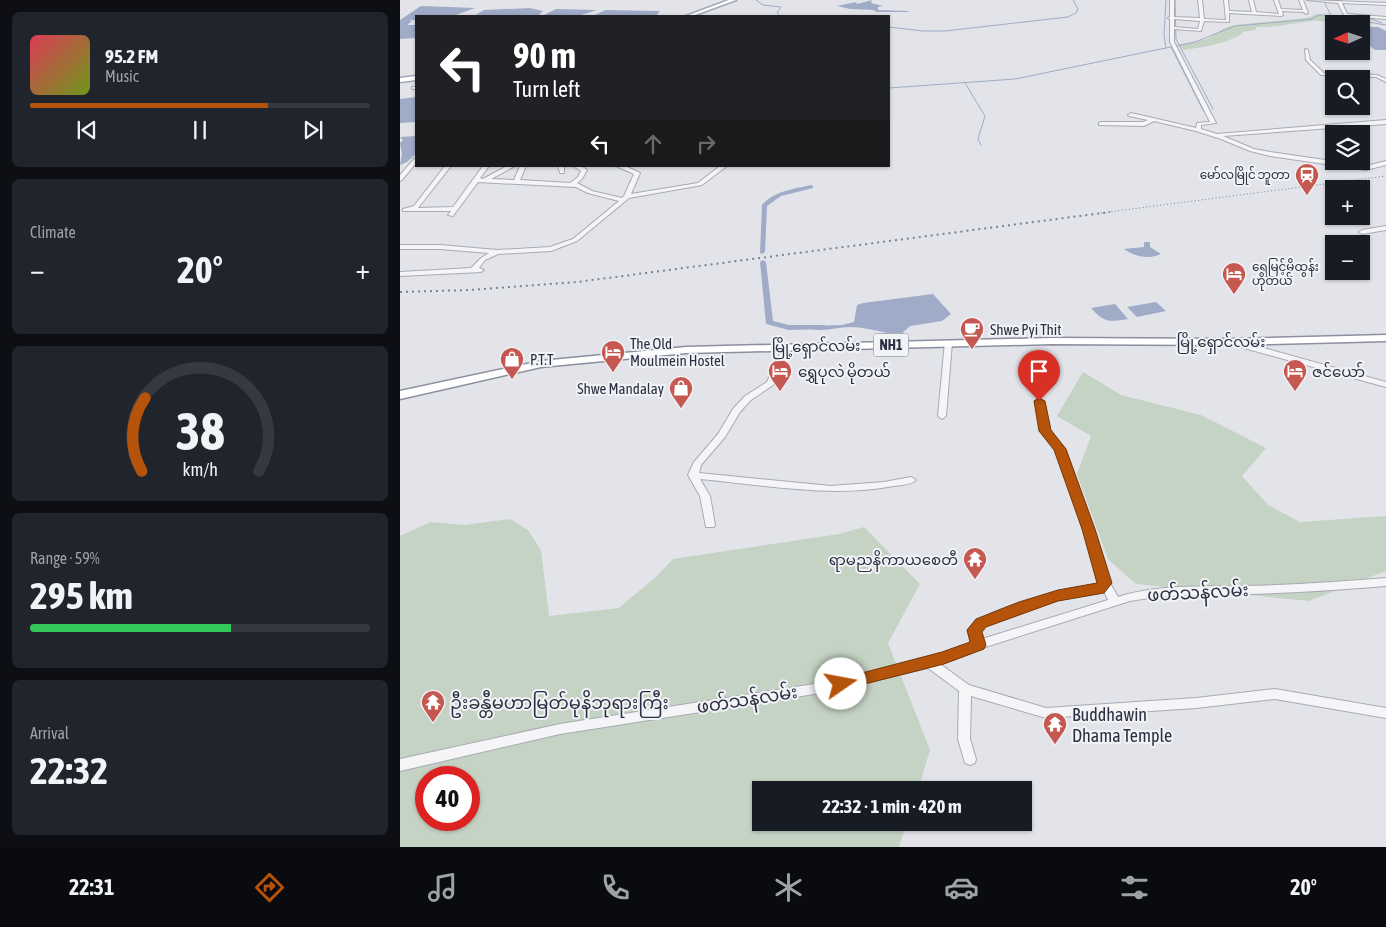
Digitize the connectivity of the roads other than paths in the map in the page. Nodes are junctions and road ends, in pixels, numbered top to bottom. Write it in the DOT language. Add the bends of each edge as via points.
graph roads {
  1 [pos="734,0"];
  2 [pos="1172,0"];
  3 [pos="1200,0"];
  4 [pos="1226,0"];
  5 [pos="1251,0"];
  6 [pos="1276,0"];
  7 [pos="1301,0"];
  8 [pos="1309,0"];
  9 [pos="1340,2"];
  10 [pos="1365,2"];
  11 [pos="1386,4"];
  12 [pos="1279,10"];
  13 [pos="1228,12"];
  14 [pos="1306,12"];
  15 [pos="1254,13"];
  16 [pos="691,15"];
  17 [pos="1374,17"];
  18 [pos="1170,18"];
  19 [pos="1386,18"];
  20 [pos="1202,20"];
  21 [pos="1171,28"];
  22 [pos="1306,50"];
  23 [pos="415,78"];
  24 [pos="400,80"];
  25 [pos="1386,80"];
  26 [pos="1131,115"];
  27 [pos="1153,119"];
  28 [pos="1386,122"];
  29 [pos="1101,124"];
  30 [pos="1198,130"];
  31 [pos="1216,136"];
  32 [pos="415,161"];
  33 [pos="1386,163"];
  34 [pos="447,167"];
  35 [pos="485,167"];
  36 [pos="510,167"];
  37 [pos="523,167"];
  38 [pos="578,167"];
  39 [pos="622,167"];
  40 [pos="723,167"];
  41 [pos="400,179"];
  42 [pos="476,180"];
  43 [pos="485,180"];
  44 [pos="516,182"];
  45 [pos="571,185"];
  46 [pos="625,199"];
  47 [pos="455,209"];
  48 [pos="402,210"];
  49 [pos="451,215"];
  50 [pos="1386,228"];
  51 [pos="1362,232"];
  52 [pos="400,247"];
  53 [pos="498,252"];
  54 [pos="473,270"];
  55 [pos="482,270"];
  56 [pos="400,274"];
  57 [pos="1386,338"];
  58 [pos="1231,342"];
  59 [pos="948,343"];
  60 [pos="787,347"];
  61 [pos="1386,385"];
  62 [pos="400,395"];
  63 [pos="1039,401"];
  64 [pos="942,416"];
  65 [pos="693,475"];
  66 [pos="911,480"];
  67 [pos="710,525"];
  68 [pos="1386,582"];
  69 [pos="1105,583"];
  70 [pos="1115,602"];
  71 [pos="978,645"];
  72 [pos="930,663"];
  73 [pos="965,689"];
  74 [pos="1386,713"];
  75 [pos="970,760"];
  76 [pos="400,764"];
  1 -- 16 [label="main road"];
  2 -- 18 [label="street"];
  3 -- 20 [label="street"];
  4 -- 13 [label="street"];
  5 -- 15 [label="street"];
  6 -- 12 [label="street"];
  7 -- 14 [label="street"];
  8 -- 9 [label="street"];
  9 -- 10 [label="street"];
  9 -- 17 [label="street" via="1346,15"];
  10 -- 11 [label="street"];
  10 -- 17 [label="street"];
  12 -- 14 [label="street"];
  12 -- 15 [label="street" via="1281,15"];
  13 -- 15 [label="street"];
  13 -- 20 [label="street" via="1228,21"];
  17 -- 19 [label="street"];
  18 -- 20 [label="street"];
  18 -- 21 [label="street"];
  20 -- 21 [label="street" via="1200,30"];
  21 -- 30 [label="street" via="1175,47 1213,123 1199,124"];
  22 -- 25 [label="street" via="1308,60 1323,74 1377,76"];
  23 -- 24 [label="main road"];
  26 -- 27 [label="street"];
  27 -- 29 [label="street" via="1144,124"];
  27 -- 30 [label="street"];
  28 -- 31 [label="street"];
  30 -- 31 [label="street"];
  31 -- 33 [label="street" via="1270,154 1366,168"];
  32 -- 41 [label="street"];
  34 -- 48 [label="street" via="416,206"];
  35 -- 42 [label="street"];
  36 -- 43 [label="street"];
  37 -- 44 [label="street"];
  38 -- 45 [label="street" via="584,170"];
  39 -- 46 [label="street" via="637,173"];
  40 -- 46 [label="street" via="700,184 636,194"];
  42 -- 43 [label="street"];
  42 -- 47 [label="street"];
  43 -- 44 [label="street"];
  44 -- 45 [label="street"];
  45 -- 46 [label="street"];
  46 -- 53 [label="street" via="575,240 564,245 551,249"];
  47 -- 48 [label="street"];
  47 -- 49 [label="street"];
  50 -- 51 [label="street"];
  52 -- 53 [label="street"];
  53 -- 54 [label="street" via="483,259"];
  54 -- 55 [label="street"];
  54 -- 56 [label="street"];
  57 -- 58 [label="highway, မြို့ရှောင်လမ်း / NH1"];
  58 -- 59 [label="highway, မြို့ရှောင်လမ်း / NH1"];
  58 -- 61 [label="street"];
  59 -- 60 [label="highway, မြို့ရှောင်လမ်း / NH1"];
  59 -- 64 [label="street"];
  60 -- 62 [label="highway, မြို့ရှောင်လမ်း / NH1" via="686,350 568,360"];
  60 -- 65 [label="street" via="770,383 736,411 722,435 697,464"];
  63 -- 69 [label="street" via="1045,431 1060,449"];
  65 -- 66 [label="street" via="831,489"];
  65 -- 67 [label="street" via="705,496"];
  68 -- 70 [label="street, ဖတ်သန်လမ်း" via="1186,590 1148,593"];
  69 -- 70 [label="street"];
  69 -- 71 [label="street" via="1099,589 1058,596 981,623 974,630"];
  70 -- 71 [label="street, ဖတ်သန်လမ်း"];
  71 -- 72 [label="street, ဖတ်သန်လမ်း"];
  72 -- 73 [label="street"];
  72 -- 76 [label="street, ဖတ်သန်လမ်း" via="827,687 560,728"];
  73 -- 74 [label="street" via="1046,713 1275,694"];
  73 -- 75 [label="street" via="964,739"];
}
